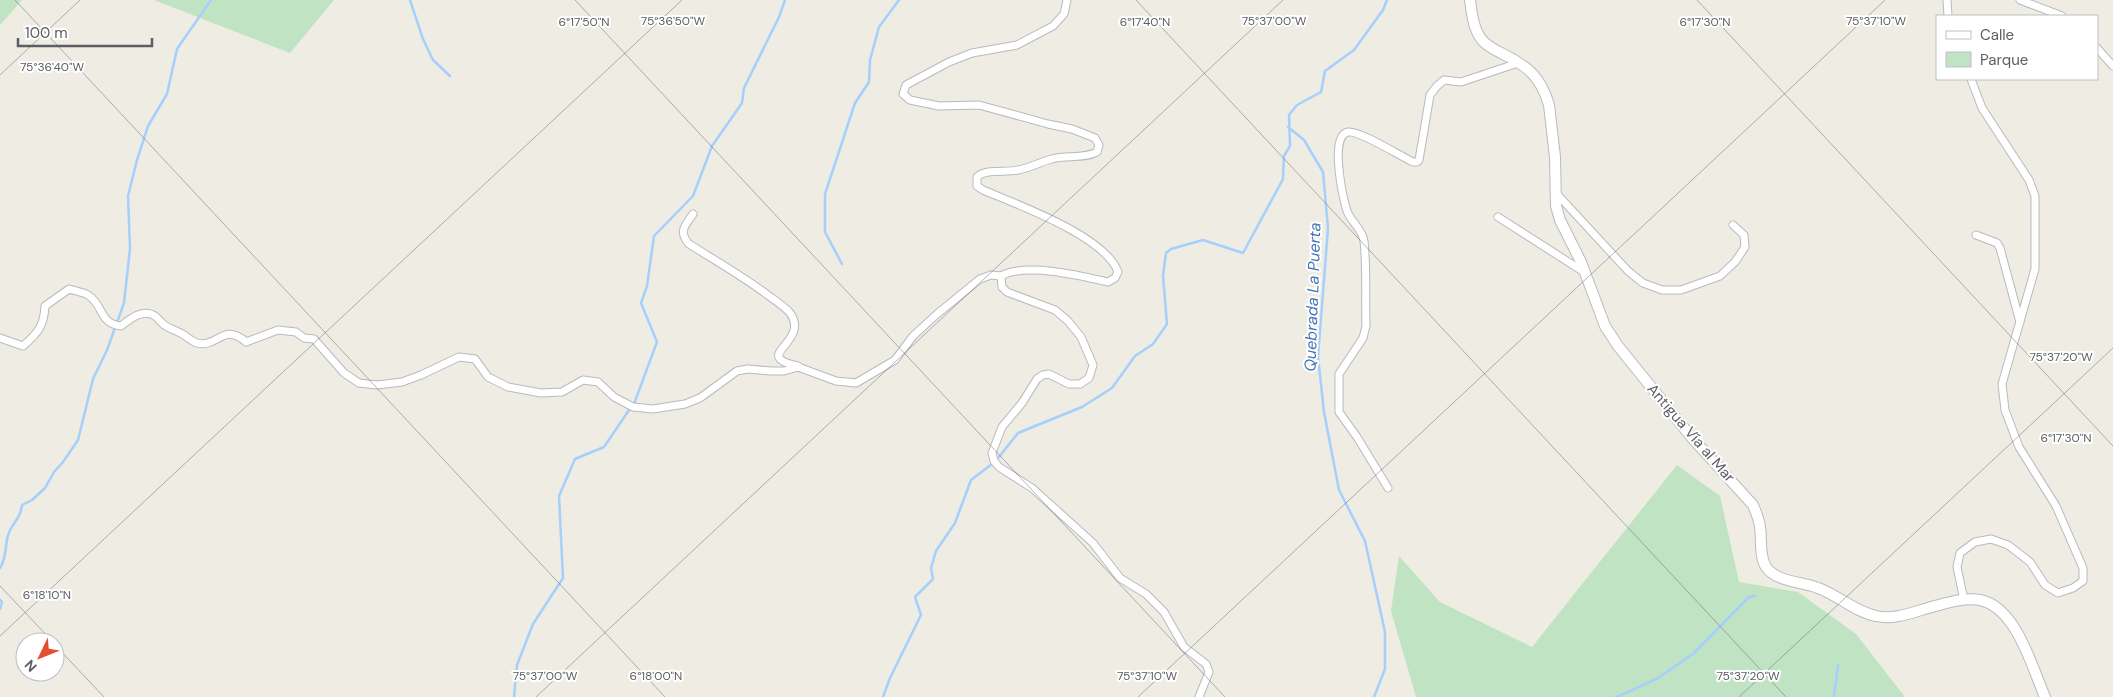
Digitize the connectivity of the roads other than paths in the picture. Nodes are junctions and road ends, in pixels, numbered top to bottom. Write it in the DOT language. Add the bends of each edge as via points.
graph roads {
  1 [pos="1067,0"];
  2 [pos="1470,0"];
  3 [pos="1947,0"];
  4 [pos="2020,0"];
  5 [pos="1948,15"];
  6 [pos="2059,15"];
  7 [pos="2098,49"];
  8 [pos="1518,63"];
  9 [pos="2113,66"];
  10 [pos="1971,80"];
  11 [pos="1555,193"];
  12 [pos="693,214"];
  13 [pos="1498,217"];
  14 [pos="1733,225"];
  15 [pos="1976,235"];
  16 [pos="1585,272"];
  17 [pos="1002,276"];
  18 [pos="2020,323"];
  19 [pos="0,338"];
  20 [pos="798,367"];
  21 [pos="1388,488"];
  22 [pos="1964,600"];
  23 [pos="1199,697"];
  24 [pos="2045,697"];
  1 -- 17 [label="street" via="1064,14 1053,26 1017,45 972,53 949,62 904,89 903,94 910,100 939,106 979,105 1072,129 1095,138 1099,145 1097,152 1090,156 1071,155 1018,170 983,173 976,176 976,181 983,190 1052,219 1089,240 1116,266 1115,278 1108,282 1047,271 1023,271"];
  2 -- 8 [label="main road, Antigua Vía al Mar" via="1477,32 1483,41"];
  3 -- 5 [label="street"];
  4 -- 6 [label="street"];
  7 -- 9 [label="street"];
  8 -- 11 [label="main road, Antigua Vía al Mar" via="1528,68 1536,78 1550,104"];
  8 -- 21 [label="street" via="1461,82 1444,80 1437,86 1430,95 1417,162 1358,132 1343,134 1339,141 1338,162 1347,210 1364,239 1366,326 1363,338 1339,374 1339,412"];
  10 -- 18 [label="street" via="1982,108 2029,180 2035,196 2036,269"];
  11 -- 14 [label="street" via="1628,271 1662,290 1681,290 1720,276 1745,247 1744,236"];
  11 -- 16 [label="main road, Antigua Vía al Mar" via="1560,220"];
  12 -- 20 [label="street" via="683,230 690,244 754,285 790,313 796,329 778,356"];
  13 -- 16 [label="street"];
  15 -- 18 [label="street" via="1997,243 2000,248"];
  16 -- 22 [label="main road, Antigua Vía al Mar" via="1597,308 1618,346 1705,453 1753,505 1766,568 1775,575 1828,591 1864,613 1877,617 1897,617"];
  17 -- 20 [label="street" via="990,275 980,279 913,336 895,360 856,383 836,381"];
  17 -- 23 [label="street" via="1002,286 1007,292 1054,310 1068,321 1089,352 1092,366 1089,378 1080,384 1069,384 1049,374 1037,379 1002,427 992,453 994,461 1032,488 1093,543 1120,578 1146,594 1164,612 1184,647 1206,664 1209,672"];
  18 -- 22 [label="street" via="2002,384 2002,401 2019,447 2056,506 2083,568 2083,581 2058,593 2045,585 2030,562 2008,545 1991,539 1975,542 1960,553 1957,567"];
  19 -- 20 [label="street" via="23,346 40,328 44,306 69,289 88,295 97,302 105,319 112,325 121,326 135,316 147,313 196,343 208,342 228,333 238,335 246,342 278,330 296,332 304,338 314,339 344,373 359,383 377,385 421,376 459,358 475,359 488,377 508,387 541,393 562,392 583,380 598,382 614,397 633,407 653,409 700,398 737,371 784,371"];
  22 -- 24 [label="main road, Antigua Vía al Mar" via="1980,600 2001,611 2018,634"];
}
